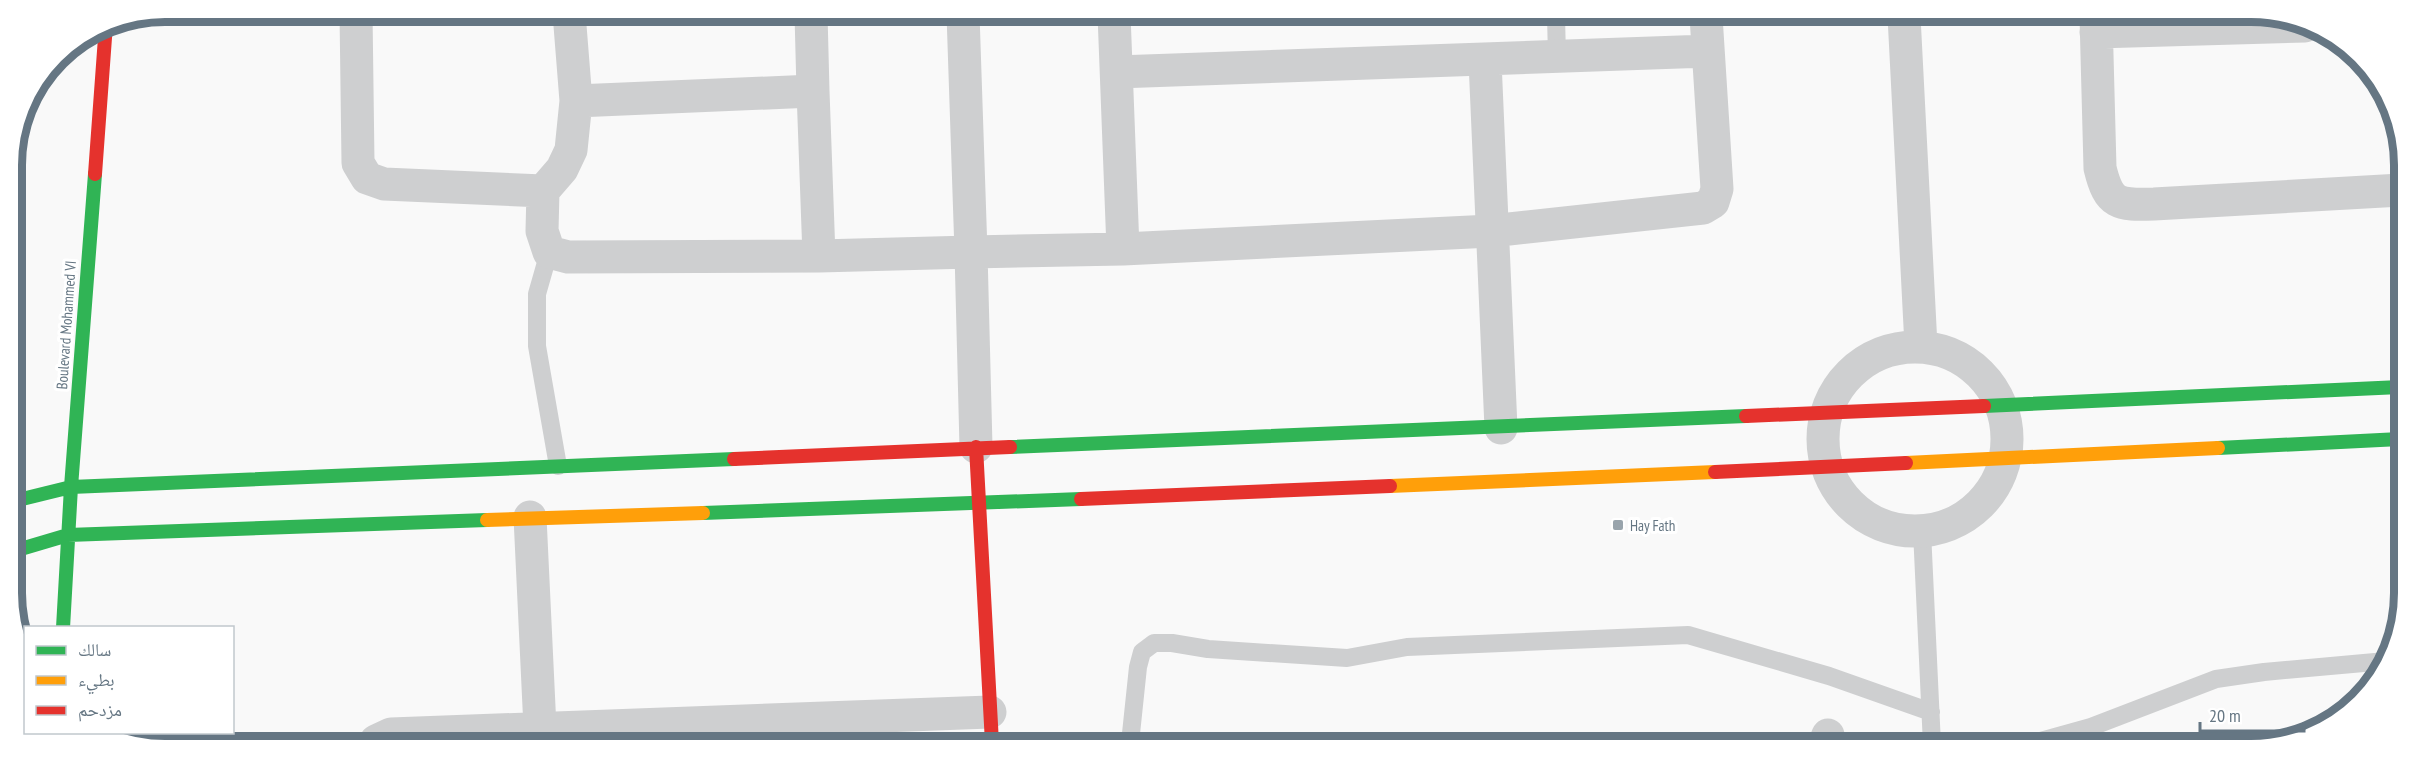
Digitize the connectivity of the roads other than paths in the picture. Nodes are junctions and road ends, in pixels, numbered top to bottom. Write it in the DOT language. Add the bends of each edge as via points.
graph roads {
  1 [pos="356,22"];
  2 [pos="570,22"];
  3 [pos="811,22"];
  4 [pos="963,22"];
  5 [pos="1114,22"];
  6 [pos="1556,22"];
  7 [pos="1706,22"];
  8 [pos="1904,22"];
  9 [pos="2096,24"];
  10 [pos="2281,26"];
  11 [pos="105,36"];
  12 [pos="1708,51"];
  13 [pos="1557,58"];
  14 [pos="1485,60"];
  15 [pos="1117,72"];
  16 [pos="813,91"];
  17 [pos="576,101"];
  18 [pos="2394,190"];
  19 [pos="543,191"];
  20 [pos="1491,231"];
  21 [pos="1123,249"];
  22 [pos="549,252"];
  23 [pos="971,252"];
  24 [pos="819,256"];
  25 [pos="1921,346"];
  26 [pos="2394,387"];
  27 [pos="2002,406"];
  28 [pos="1826,413"];
  29 [pos="1501,428"];
  30 [pos="2394,439"];
  31 [pos="976,447"];
  32 [pos="2006,458"];
  33 [pos="558,466"];
  34 [pos="1827,466"];
  35 [pos="71,487"];
  36 [pos="22,499"];
  37 [pos="981,503"];
  38 [pos="530,517"];
  39 [pos="1922,531"];
  40 [pos="68,536"];
  41 [pos="22,549"];
  42 [pos="63,626"];
  43 [pos="2375,662"];
  44 [pos="1931,712"];
  45 [pos="2091,726"];
  46 [pos="991,727"];
  47 [pos="540,728"];
  48 [pos="804,730"];
  49 [pos="508,735"];
  50 [pos="1932,735"];
  51 [pos="2060,735"];
  52 [pos="2090,735"];
  53 [pos="387,736"];
  54 [pos="1131,736"];
  1 -- 19 [label="street" via="358,163 367,178 384,184"];
  2 -- 17 [label="street"];
  3 -- 16 [label="street"];
  4 -- 23 [label="street"];
  5 -- 15 [label="street"];
  6 -- 13 [label="lane"];
  7 -- 12 [label="street"];
  8 -- 25 [label="street"];
  9 -- 10 [label="street"];
  9 -- 18 [label="street" via="2100,168 2113,200 2154,204"];
  11 -- 35 [label="main road, Boulevard Mohammed VI"];
  12 -- 13 [label="street"];
  12 -- 20 [label="street" via="1717,189 1713,202 1703,208"];
  13 -- 14 [label="street"];
  14 -- 15 [label="street"];
  14 -- 20 [label="street"];
  15 -- 21 [label="street"];
  16 -- 17 [label="street"];
  16 -- 24 [label="street"];
  17 -- 19 [label="street" via="571,150 562,169"];
  19 -- 22 [label="street" via="542,231"];
  20 -- 21 [label="street"];
  20 -- 29 [label="street"];
  21 -- 23 [label="street"];
  22 -- 24 [label="street" via="568,257"];
  22 -- 33 [label="lane" via="537,294 537,346"];
  23 -- 24 [label="street"];
  23 -- 31 [label="street"];
  25 -- 27 [label="street" via="1947,351 1970,364 1989,383"];
  25 -- 28 [label="street" via="1890,349 1862,363 1840,385"];
  26 -- 27 [label="main road"];
  27 -- 28 [label="main road"];
  27 -- 32 [label="street" via="2008,431"];
  28 -- 29 [label="main road"];
  28 -- 34 [label="street" via="1823,431"];
  29 -- 31 [label="main road"];
  30 -- 32 [label="main road"];
  31 -- 33 [label="main road"];
  31 -- 37 [label="main road"];
  32 -- 34 [label="main road"];
  32 -- 39 [label="street" via="1998,480 1967,516"];
  33 -- 35 [label="main road"];
  34 -- 37 [label="main road"];
  34 -- 39 [label="street" via="1838,489 1854,508 1874,522 1898,530"];
  35 -- 36 [label="main road"];
  35 -- 40 [label="main road, Boulevard Mohammed VI"];
  37 -- 38 [label="main road"];
  37 -- 46 [label="main road"];
  38 -- 40 [label="main road"];
  38 -- 47 [label="street"];
  39 -- 44 [label="lane"];
  40 -- 41 [label="main road"];
  40 -- 42 [label="main road, Boulevard Mohammed VI"];
  43 -- 45 [label="lane" via="2216,679"];
  44 -- 50 [label="lane"];
  44 -- 54 [label="lane" via="1829,676 1688,635 1407,647 1347,658 1154,643 1142,652 1138,667"];
  45 -- 51 [label="lane"];
  45 -- 52 [label="lane"];
  46 -- 48 [label="street"];
  47 -- 48 [label="street"];
  47 -- 49 [label="street"];
  49 -- 53 [label="street"];
}
